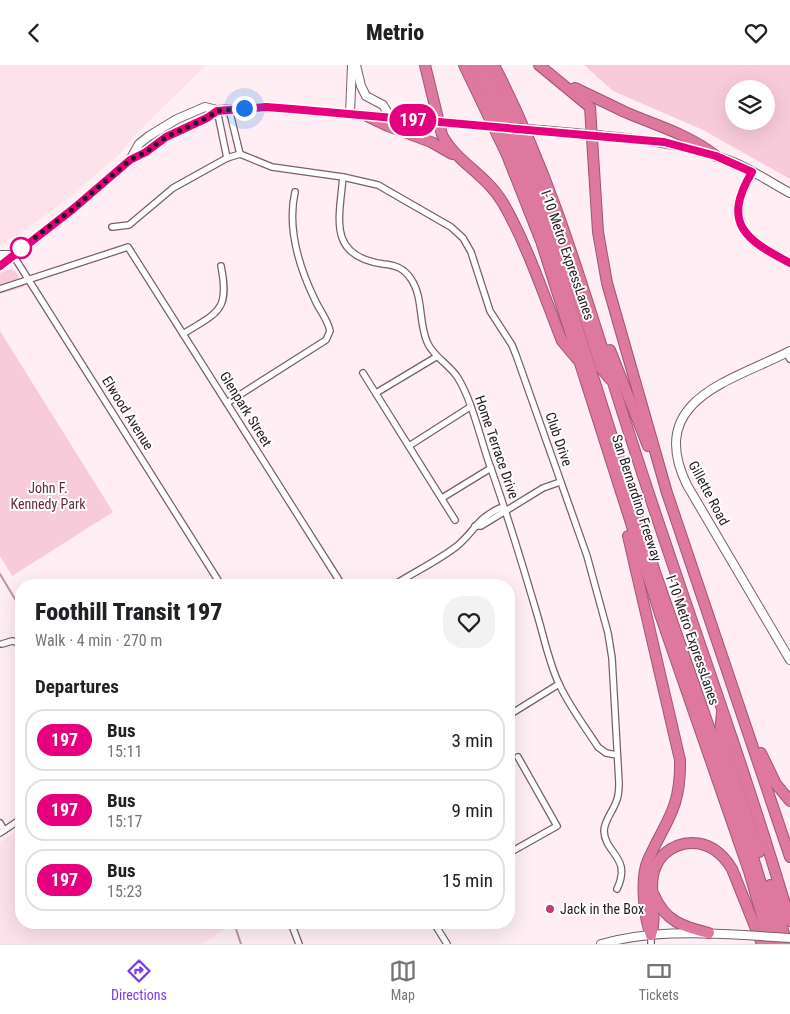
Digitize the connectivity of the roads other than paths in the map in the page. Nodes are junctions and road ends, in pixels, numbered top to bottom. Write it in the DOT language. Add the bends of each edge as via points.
graph roads {
  1 [pos="352,65"];
  2 [pos="356,65"];
  3 [pos="425,65"];
  4 [pos="464,65"];
  5 [pos="474,65"];
  6 [pos="483,65"];
  7 [pos="494,65"];
  8 [pos="539,65"];
  9 [pos="548,72"];
  10 [pos="229,109"];
  11 [pos="217,111"];
  12 [pos="350,114"];
  13 [pos="367,116"];
  14 [pos="391,118"];
  15 [pos="439,122"];
  16 [pos="592,135"];
  17 [pos="240,154"];
  18 [pos="716,156"];
  19 [pos="227,158"];
  20 [pos="460,158"];
  21 [pos="130,160"];
  22 [pos="752,172"];
  23 [pos="344,177"];
  24 [pos="295,192"];
  25 [pos="790,193"];
  26 [pos="112,227"];
  27 [pos="0,255"];
  28 [pos="13,255"];
  29 [pos="790,263"];
  30 [pos="0,266"];
  31 [pos="221,267"];
  32 [pos="30,280"];
  33 [pos="584,287"];
  34 [pos="0,289"];
  35 [pos="183,334"];
  36 [pos="789,354"];
  37 [pos="436,357"];
  38 [pos="581,364"];
  39 [pos="364,373"];
  40 [pos="614,383"];
  41 [pos="376,393"];
  42 [pos="227,403"];
  43 [pos="470,407"];
  44 [pos="409,446"];
  45 [pos="491,467"];
  46 [pos="612,467"];
  47 [pos="560,482"];
  48 [pos="667,493"];
  49 [pos="442,498"];
  50 [pos="506,510"];
  51 [pos="455,520"];
  52 [pos="217,579"];
  53 [pos="338,579"];
  54 [pos="404,579"];
  55 [pos="15,642"];
  56 [pos="2,645"];
  57 [pos="790,660"];
  58 [pos="559,684"];
  59 [pos="722,707"];
  60 [pos="515,710"];
  61 [pos="741,714"];
  62 [pos="617,755"];
  63 [pos="518,757"];
  64 [pos="790,801"];
  65 [pos="0,823"];
  66 [pos="15,823"];
  67 [pos="2,831"];
  68 [pos="515,850"];
  69 [pos="790,857"];
  70 [pos="651,887"];
  71 [pos="617,889"];
  72 [pos="790,921"];
  73 [pos="293,929"];
  74 [pos="438,929"];
  75 [pos="710,933"];
  76 [pos="790,938"];
  77 [pos="651,940"];
  78 [pos="299,944"];
  79 [pos="447,944"];
  80 [pos="601,944"];
  81 [pos="762,944"];
  82 [pos="770,944"];
  83 [pos="780,944"];
  84 [pos="787,944"];
  1 -- 12 [label="main road"];
  2 -- 14 [label="main road" via="366,96 383,105"];
  3 -- 15 [label="highway"];
  4 -- 38 [label="highway, San Bernardino Freeway" via="529,209"];
  5 -- 83 [label="highway, I-10 Metro ExpressLanes" via="518,158 554,252 652,563 750,845"];
  6 -- 40 [label="highway, I-10 Metro ExpressLanes" via="542,193 601,368"];
  7 -- 33 [label="highway, San Bernardino Freeway" via="547,181"];
  8 -- 9 [label="highway"];
  9 -- 16 [label="highway" via="590,107"];
  9 -- 18 [label="highway" via="625,112 681,133"];
  10 -- 11 [label="main road"];
  10 -- 12 [label="main road" via="266,107"];
  10 -- 17 [label="street"];
  11 -- 19 [label="street"];
  11 -- 21 [label="main road"];
  11 -- 21 [label="main road" via="205,107 164,126 139,144"];
  12 -- 13 [label="main road"];
  13 -- 14 [label="main road"];
  13 -- 20 [label="highway" via="431,142"];
  14 -- 15 [label="main road"];
  15 -- 16 [label="main road, bridge"];
  15 -- 20 [label="highway" via="447,145"];
  16 -- 18 [label="main road" via="664,142"];
  16 -- 48 [label="highway" via="603,266"];
  17 -- 19 [label="street"];
  17 -- 23 [label="street, Club Drive" via="272,167"];
  18 -- 22 [label="main road"];
  19 -- 26 [label="street" via="173,188 128,225"];
  20 -- 38 [label="highway" via="479,173 503,203 562,341"];
  21 -- 28 [label="main road"];
  22 -- 25 [label="main road"];
  22 -- 29 [label="main road" via="738,200 741,225 756,245"];
  23 -- 37 [label="street, Home Terrace Drive" via="340,223 342,239 356,257 397,266 405,271 417,292 424,332"];
  23 -- 47 [label="street, Club Drive" via="378,185 397,194 451,227 462,238 490,311 512,345"];
  24 -- 42 [label="street" via="292,209 296,247 307,283 330,331 326,340"];
  27 -- 28 [label="main road"];
  28 -- 30 [label="main road"];
  28 -- 32 [label="street, Elwood Avenue"];
  31 -- 35 [label="street" via="225,296 221,306 214,315"];
  32 -- 34 [label="street"];
  32 -- 35 [label="street, Glenpark Street" via="128,247"];
  32 -- 52 [label="street, Elwood Avenue"];
  33 -- 40 [label="highway, San Bernardino Freeway"];
  33 -- 48 [label="highway"];
  35 -- 42 [label="street, Glenpark Street"];
  36 -- 57 [label="main road, Gillette Road" via="701,395 684,415 676,440 680,471 687,485"];
  37 -- 41 [label="street"];
  37 -- 43 [label="street, Home Terrace Drive" via="458,377"];
  38 -- 46 [label="highway, San Bernardino Freeway"];
  39 -- 41 [label="street"];
  40 -- 59 [label="highway, San Bernardino Freeway"];
  41 -- 44 [label="street"];
  42 -- 53 [label="street, Glenpark Street"];
  43 -- 44 [label="street"];
  43 -- 45 [label="street, Home Terrace Drive"];
  44 -- 49 [label="street"];
  45 -- 49 [label="street"];
  45 -- 50 [label="street, Home Terrace Drive"];
  46 -- 77 [label="highway" via="680,760 676,803 645,869 643,881"];
  46 -- 82 [label="highway, San Bernardino Freeway" via="749,871"];
  47 -- 50 [label="street"];
  47 -- 62 [label="street, Club Drive" via="587,556 611,645"];
  48 -- 61 [label="highway"];
  49 -- 51 [label="street"];
  50 -- 54 [label="street" via="500,508 481,526 475,526 458,545"];
  50 -- 58 [label="street, Home Terrace Drive"];
  55 -- 56 [label="street"];
  58 -- 60 [label="street"];
  58 -- 62 [label="street, Home Terrace Drive" via="598,747"];
  59 -- 72 [label="highway, San Bernardino Freeway"];
  59 -- 84 [label="highway, I-10 Metro ExpressLanes" via="720,732"];
  61 -- 64 [label="highway" via="776,784"];
  61 -- 69 [label="highway"];
  62 -- 71 [label="street, Club Drive" via="619,792 604,832 620,861 622,872"];
  63 -- 68 [label="street" via="557,826"];
  65 -- 67 [label="street"];
  66 -- 67 [label="street"];
  70 -- 75 [label="highway" via="657,903 674,923"];
  70 -- 77 [label="highway" via="654,926"];
  70 -- 81 [label="highway" via="658,861 674,847 695,843 717,850 732,869"];
  73 -- 78 [label="street"];
  74 -- 79 [label="street"];
  75 -- 76 [label="main road, bridge"];
  75 -- 77 [label="main road"];
  77 -- 80 [label="main road"];
}
